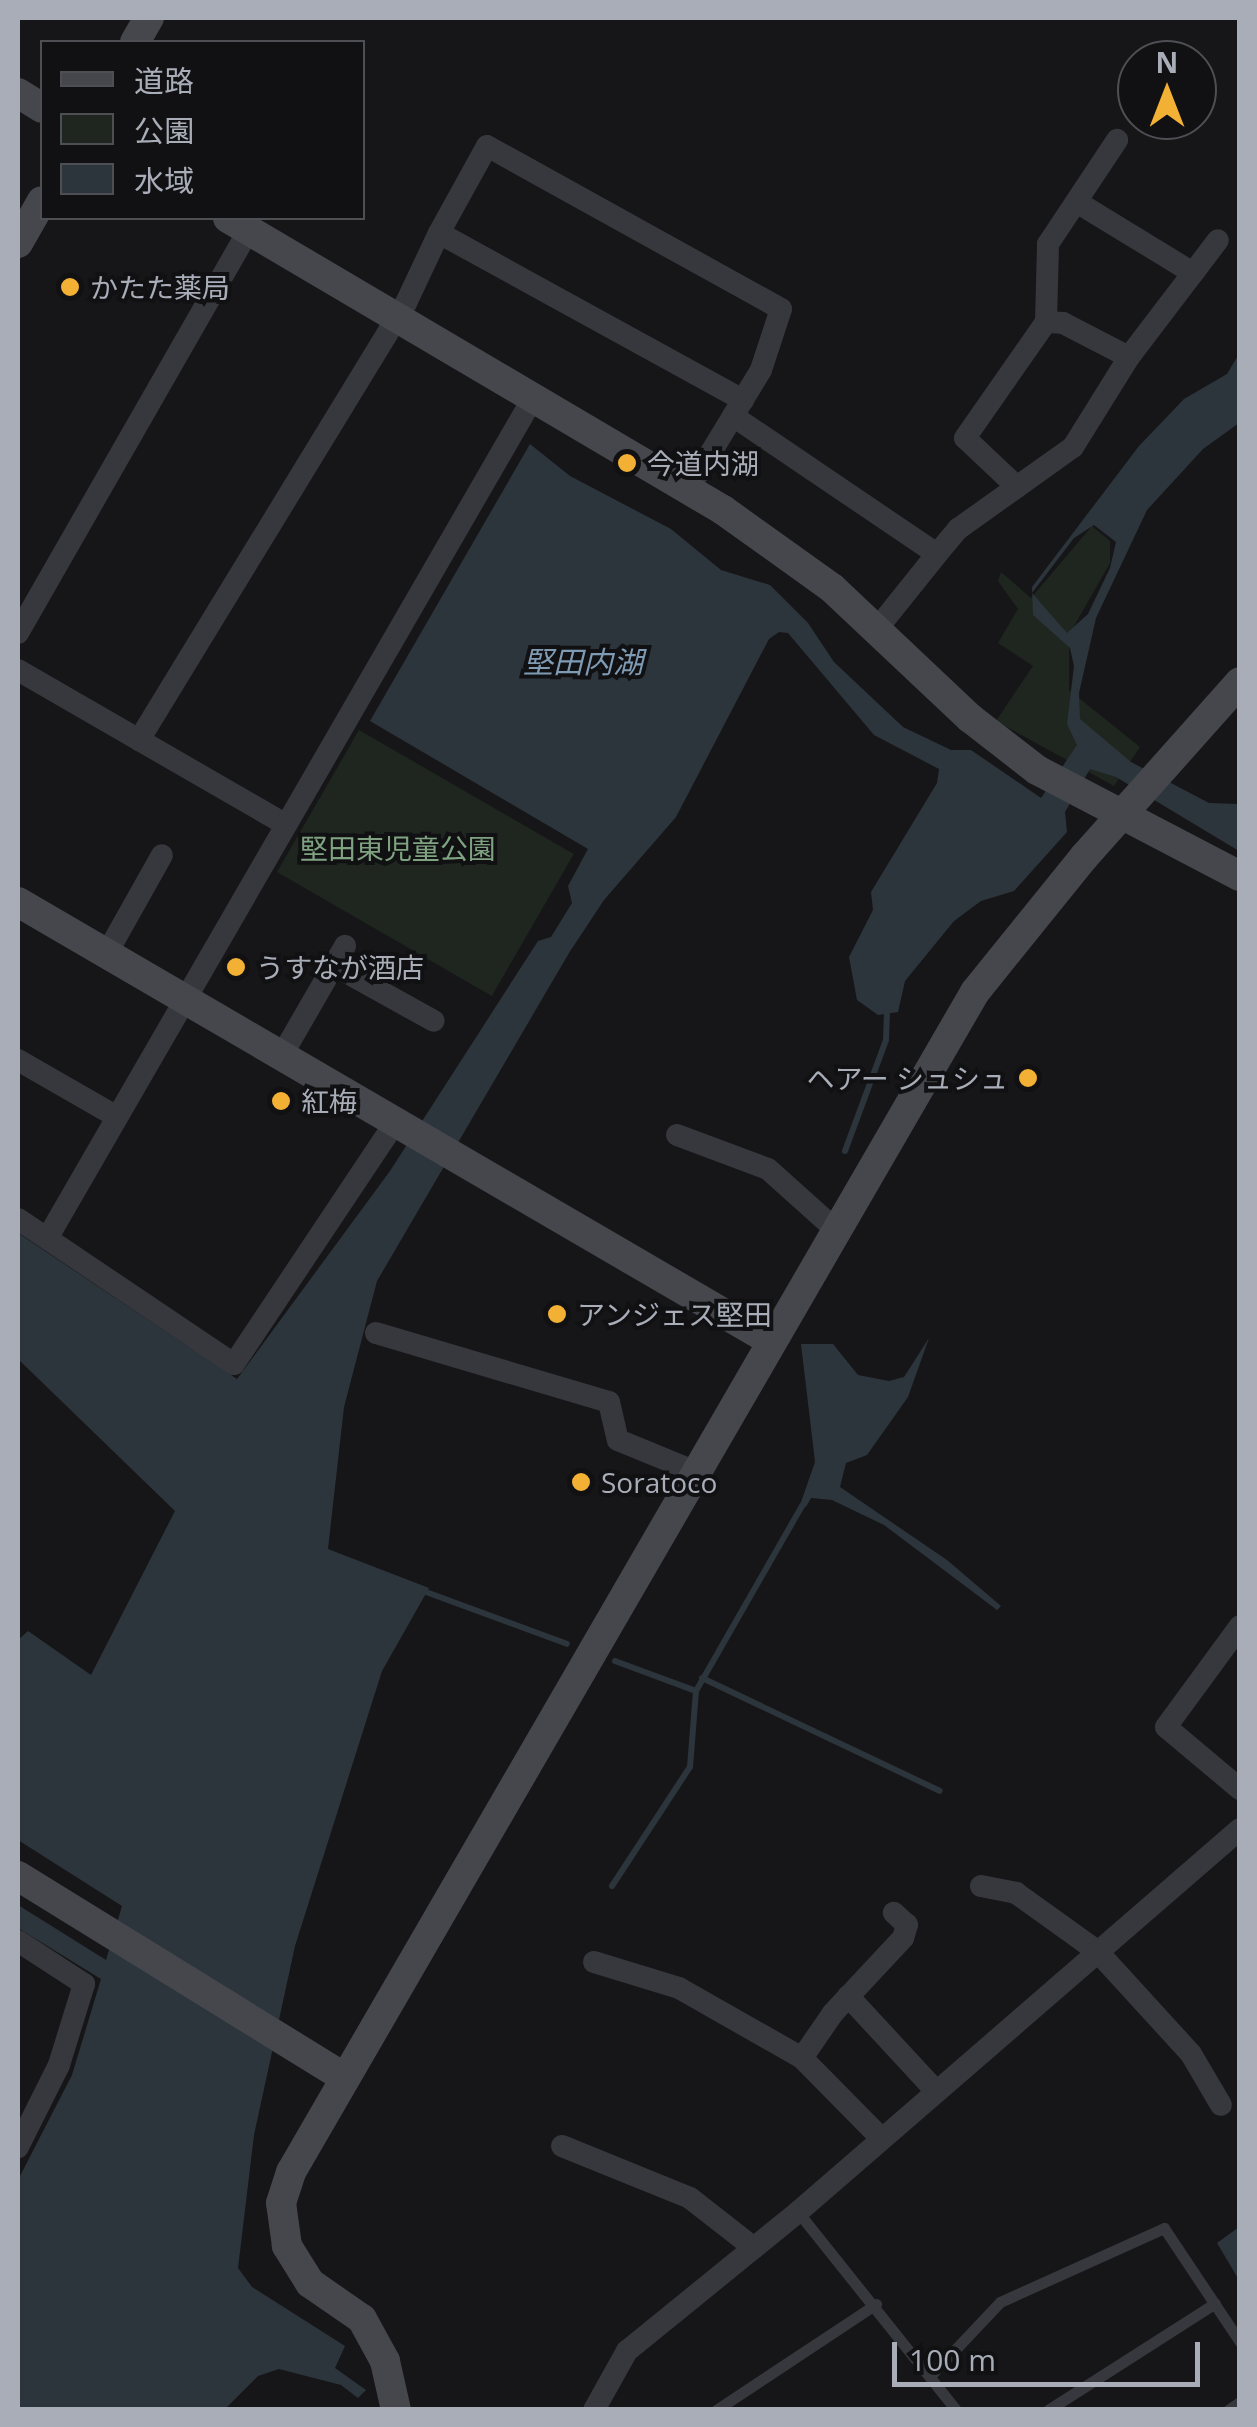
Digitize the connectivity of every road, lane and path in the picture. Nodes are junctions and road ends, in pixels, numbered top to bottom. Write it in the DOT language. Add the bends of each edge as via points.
graph roads {
  1 [pos="149,18"];
  2 [pos="135,40"];
  3 [pos="18,93"];
  4 [pos="40,107"];
  5 [pos="1118,140"];
  6 [pos="40,204"];
  7 [pos="1080,204"];
  8 [pos="238,224"];
  9 [pos="439,233"];
  10 [pos="1218,240"];
  11 [pos="18,244"];
  12 [pos="1194,273"];
  13 [pos="396,316"];
  14 [pos="1046,322"];
  15 [pos="1129,357"];
  16 [pos="533,398"];
  17 [pos="738,408"];
  18 [pos="1017,486"];
  19 [pos="688,490"];
  20 [pos="937,554"];
  21 [pos="877,629"];
  22 [pos="18,633"];
  23 [pos="18,670"];
  24 [pos="1240,682"];
  25 [pos="139,740"];
  26 [pos="1129,805"];
  27 [pos="285,824"];
  28 [pos="162,854"];
  29 [pos="1240,876"];
  30 [pos="18,902"];
  31 [pos="107,954"];
  32 [pos="184,999"];
  33 [pos="434,1022"];
  34 [pos="282,1055"];
  35 [pos="18,1060"];
  36 [pos="118,1118"];
  37 [pos="404,1126"];
  38 [pos="677,1136"];
  39 [pos="18,1219"];
  40 [pos="836,1230"];
  41 [pos="48,1237"];
  42 [pos="376,1333"];
  43 [pos="771,1341"];
  44 [pos="696,1472"];
  45 [pos="1240,1626"];
  46 [pos="1240,1789"];
  47 [pos="1240,1829"];
  48 [pos="18,1876"];
  49 [pos="981,1886"];
  50 [pos="894,1913"];
  51 [pos="18,1941"];
  52 [pos="1097,1951"];
  53 [pos="594,1962"];
  54 [pos="848,1996"];
  55 [pos="802,2058"];
  56 [pos="346,2078"];
  57 [pos="935,2090"];
  58 [pos="1220,2105"];
  59 [pos="880,2136"];
  60 [pos="562,2146"];
  61 [pos="18,2147"];
  62 [pos="798,2212"];
  63 [pos="754,2248"];
  64 [pos="876,2304"];
  65 [pos="1215,2304"];
  66 [pos="1240,2342"];
  67 [pos="932,2374"];
  68 [pos="1240,2402"];
  69 [pos="396,2410"];
  70 [pos="594,2410"];
  71 [pos="716,2410"];
  72 [pos="956,2410"];
  73 [pos="1048,2410"];
  74 [pos="1228,2410"];
  1 -- 2 [label="street"];
  3 -- 4 [label="street"];
  5 -- 7 [label="street"];
  6 -- 11 [label="street"];
  7 -- 12 [label="street"];
  7 -- 14 [label="street" via="1048,244"];
  8 -- 13 [label="street"];
  8 -- 22 [label="street"];
  9 -- 13 [label="street"];
  9 -- 17 [label="street"];
  9 -- 17 [label="street" via="487,146 781,309 761,370"];
  10 -- 12 [label="street"];
  12 -- 15 [label="street"];
  13 -- 16 [label="street"];
  13 -- 25 [label="street"];
  14 -- 15 [label="street" via="1063,323"];
  14 -- 18 [label="street" via="966,438"];
  15 -- 18 [label="street" via="1073,447"];
  16 -- 19 [label="street"];
  16 -- 27 [label="street"];
  17 -- 19 [label="street"];
  17 -- 20 [label="street"];
  18 -- 20 [label="street" via="958,529"];
  19 -- 21 [label="street" via="784,550"];
  20 -- 21 [label="street"];
  21 -- 26 [label="street" via="970,718 1051,777"];
  23 -- 25 [label="street"];
  24 -- 26 [label="street"];
  25 -- 27 [label="street"];
  26 -- 29 [label="street"];
  26 -- 40 [label="street" via="975,992"];
  27 -- 32 [label="street"];
  28 -- 31 [label="street"];
  30 -- 31 [label="street"];
  31 -- 32 [label="street"];
  32 -- 34 [label="street"];
  32 -- 36 [label="street"];
  33 -- 34 [label="street" via="339,956"];
  34 -- 37 [label="street"];
  35 -- 36 [label="street"];
  36 -- 41 [label="street"];
  37 -- 41 [label="street" via="234,1364"];
  37 -- 43 [label="street"];
  38 -- 40 [label="street" via="768,1170"];
  39 -- 41 [label="street"];
  40 -- 43 [label="street"];
  42 -- 44 [label="street" via="609,1402 618,1440"];
  43 -- 44 [label="street"];
  44 -- 56 [label="street"];
  45 -- 46 [label="street" via="1166,1727"];
  47 -- 52 [label="street"];
  48 -- 56 [label="street"];
  49 -- 52 [label="street" via="1016,1894"];
  50 -- 54 [label="street" via="907,1925 903,1938"];
  51 -- 61 [label="street" via="84,1984 59,2065"];
  52 -- 57 [label="street"];
  52 -- 58 [label="street" via="1191,2054"];
  53 -- 55 [label="street" via="679,1988"];
  54 -- 55 [label="street"];
  54 -- 57 [label="street"];
  55 -- 59 [label="street"];
  56 -- 69 [label="street" via="291,2172 281,2203 287,2246 310,2283 362,2319 386,2361"];
  57 -- 59 [label="street"];
  59 -- 62 [label="street"];
  60 -- 63 [label="street" via="690,2198"];
  62 -- 63 [label="street"];
  62 -- 64 [label="lane"];
  63 -- 70 [label="street" via="626,2351"];
  64 -- 67 [label="lane"];
  64 -- 71 [label="lane"];
  65 -- 66 [label="lane"];
  65 -- 67 [label="lane" via="1164,2228 1000,2302"];
  65 -- 73 [label="lane"];
  67 -- 72 [label="lane"];
  68 -- 74 [label="lane"];
}
